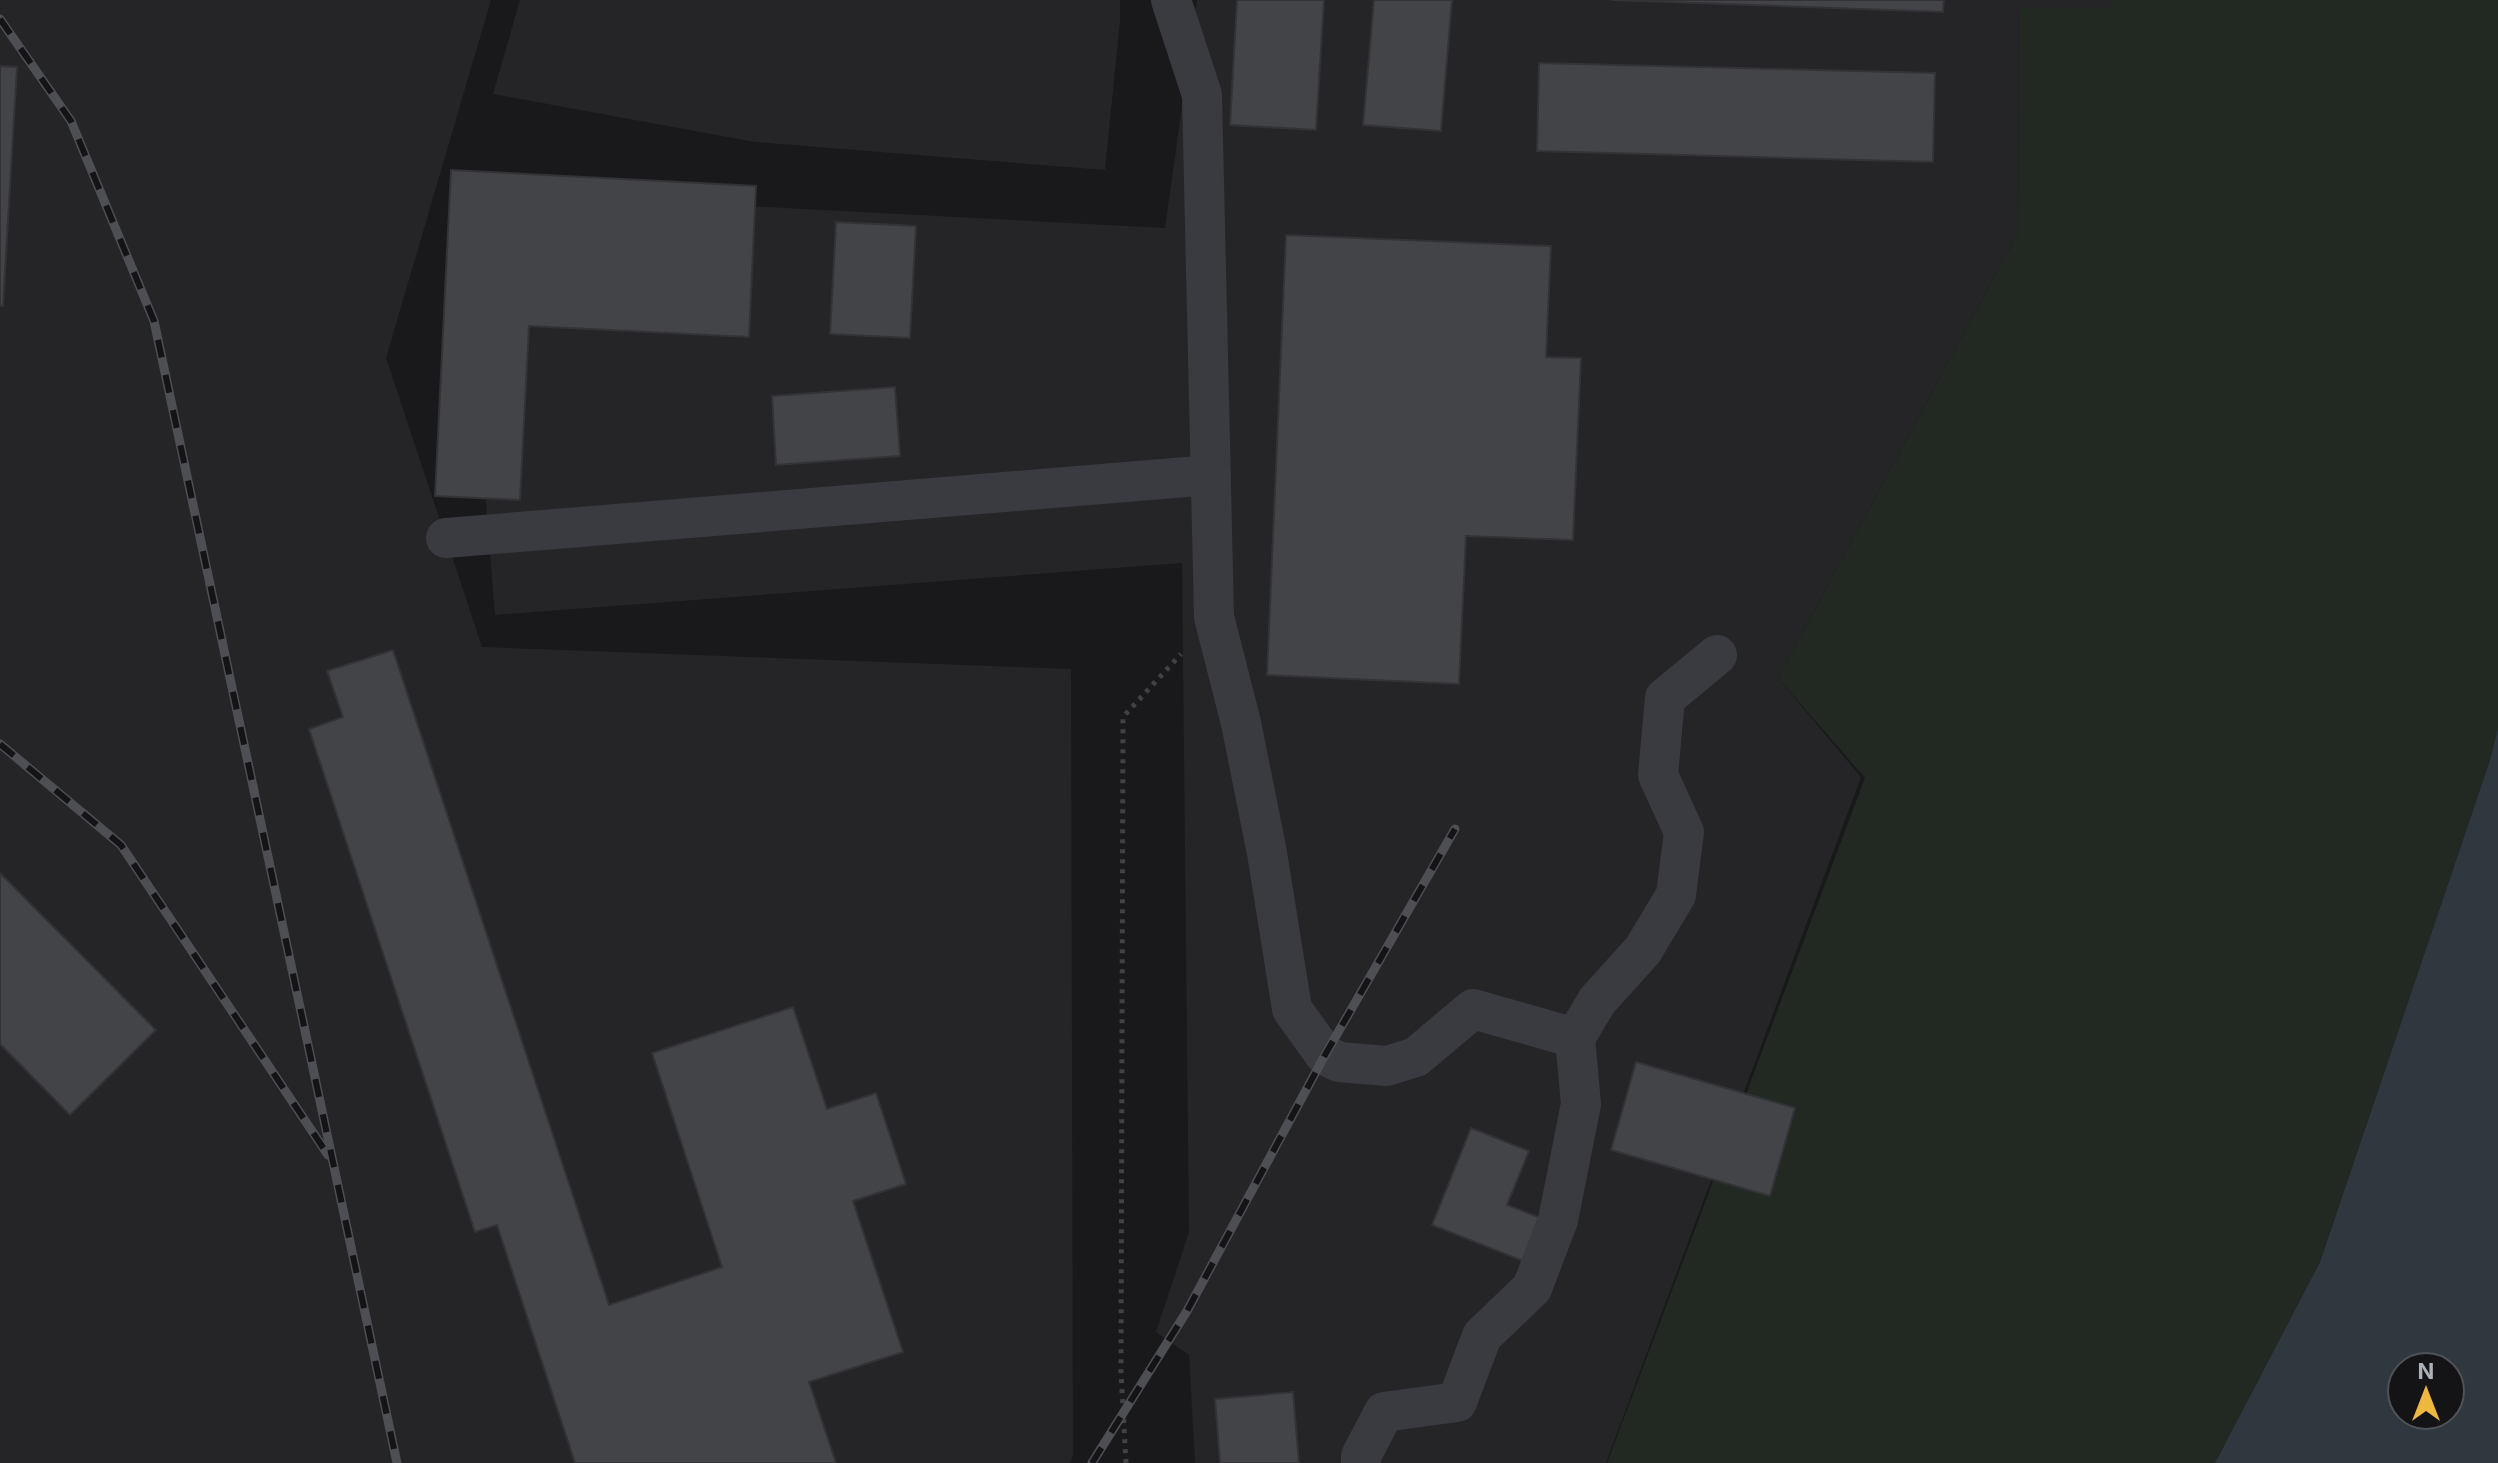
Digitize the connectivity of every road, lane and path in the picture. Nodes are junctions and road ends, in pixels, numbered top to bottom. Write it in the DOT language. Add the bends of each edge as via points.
graph roads {
  1 [pos="1171,0"];
  2 [pos="1211,475"];
  3 [pos="446,538"];
  4 [pos="1214,617"];
  5 [pos="1717,655"];
  6 [pos="1575,1038"];
  7 [pos="1126,1463"];
  8 [pos="1361,1463"];
  1 -- 2 [label="street" via="1202,95"];
  2 -- 3 [label="street"];
  2 -- 4 [label="street"];
  4 -- 6 [label="street" via="1267,853 1292,1009 1325,1055 1339,1062 1387,1066 1416,1057 1473,1009"];
  4 -- 7 [label="path" via="1123,717 1121,1372"];
  5 -- 6 [label="street" via="1665,698 1658,775 1684,832 1676,895 1643,950 1597,1001"];
  6 -- 8 [label="street" via="1581,1104 1558,1220 1532,1288 1482,1336 1457,1402 1384,1412"];
}
